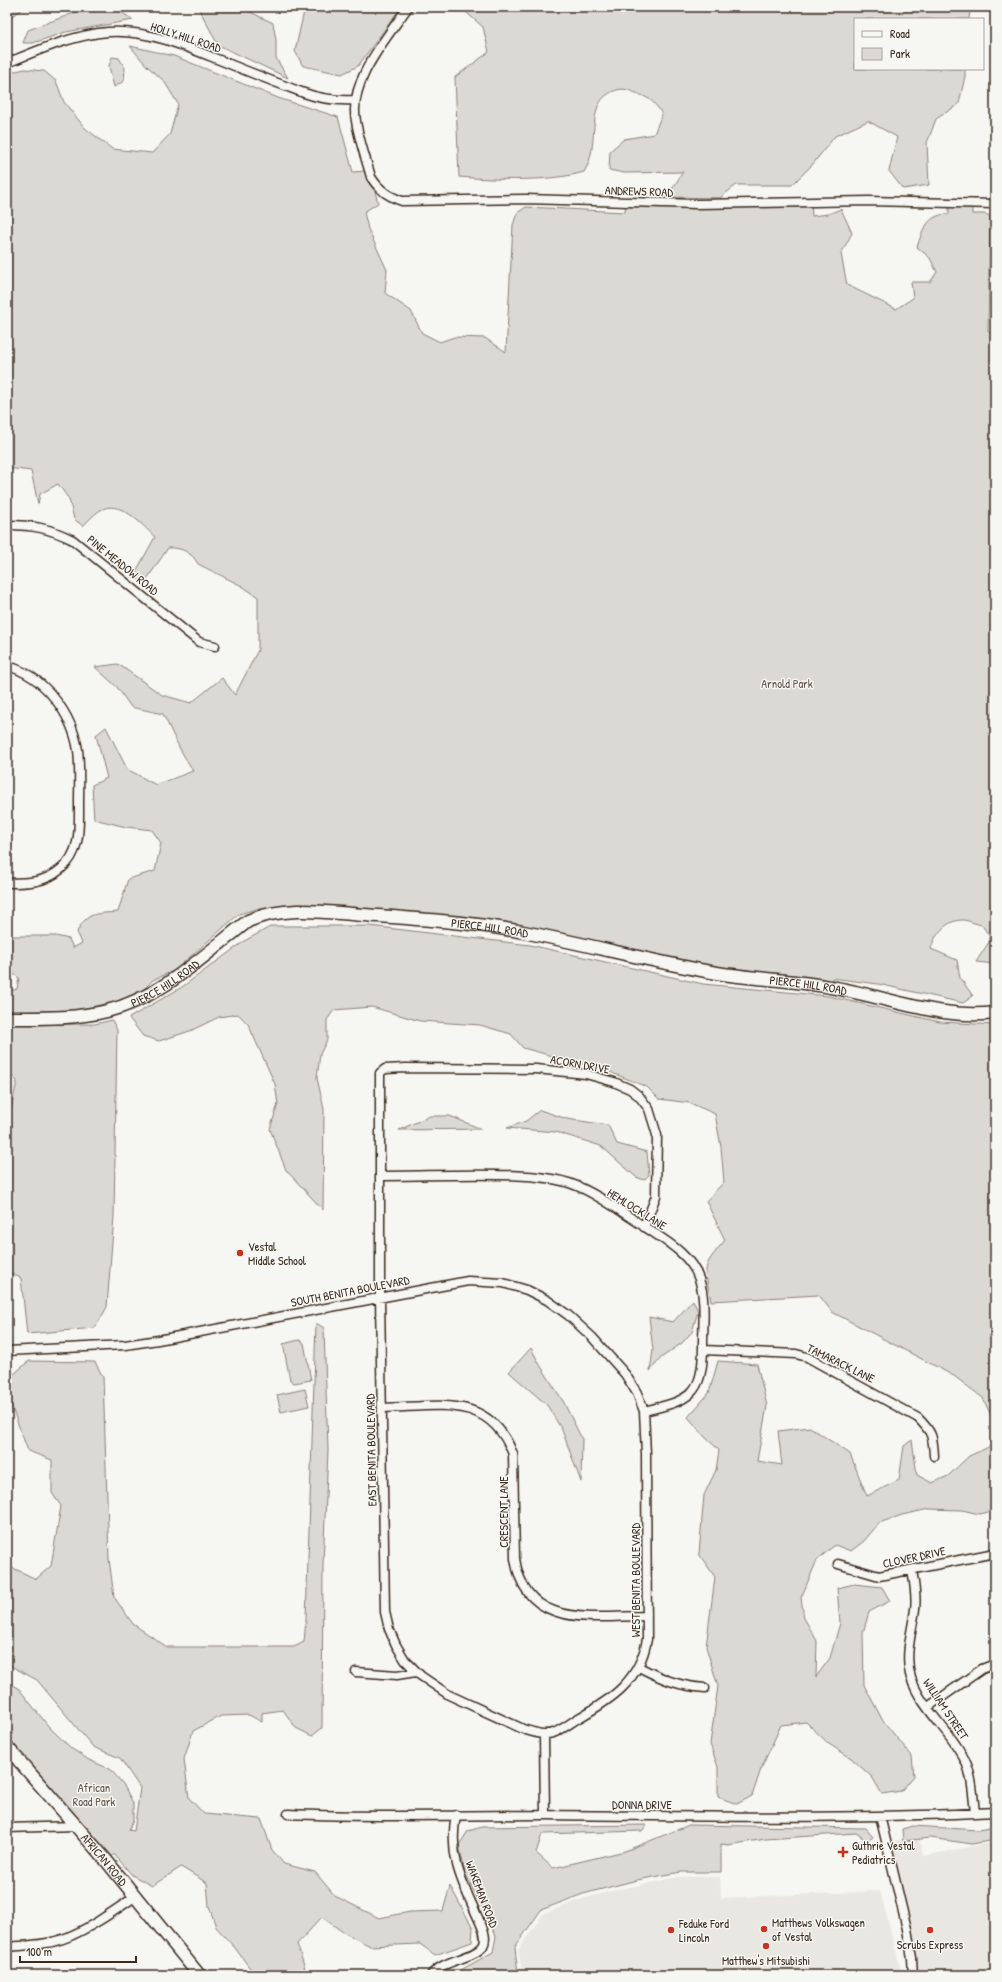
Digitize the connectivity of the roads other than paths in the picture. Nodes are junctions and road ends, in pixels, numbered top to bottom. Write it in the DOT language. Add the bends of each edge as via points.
graph roads {
  1 [pos="408,7"];
  2 [pos="7,63"];
  3 [pos="355,100"];
  4 [pos="995,204"];
  5 [pos="7,525"];
  6 [pos="215,646"];
  7 [pos="7,666"];
  8 [pos="7,883"];
  9 [pos="995,1013"];
  10 [pos="7,1018"];
  11 [pos="380,1076"];
  12 [pos="380,1176"];
  13 [pos="644,1227"];
  14 [pos="380,1297"];
  15 [pos="7,1350"];
  16 [pos="703,1350"];
  17 [pos="383,1408"];
  18 [pos="644,1411"];
  19 [pos="934,1456"];
  20 [pos="995,1552"];
  21 [pos="838,1564"];
  22 [pos="912,1570"];
  23 [pos="647,1616"];
  24 [pos="995,1664"];
  25 [pos="639,1667"];
  26 [pos="356,1672"];
  27 [pos="416,1672"];
  28 [pos="705,1688"];
  29 [pos="928,1707"];
  30 [pos="544,1734"];
  31 [pos="7,1747"];
  32 [pos="995,1812"];
  33 [pos="975,1813"];
  34 [pos="288,1814"];
  35 [pos="456,1815"];
  36 [pos="545,1815"];
  37 [pos="880,1816"];
  38 [pos="76,1826"];
  39 [pos="7,1828"];
  40 [pos="136,1896"];
  41 [pos="7,1947"];
  42 [pos="199,1975"];
  43 [pos="431,1975"];
  44 [pos="914,1975"];
  1 -- 3 [label="street, ANDREWS ROAD" via="360,80"];
  2 -- 3 [label="street, HOLLY HILL ROAD" via="88,35 129,32 156,37 316,97 340,101"];
  3 -- 4 [label="street, ANDREWS ROAD" via="356,120 371,177 388,196 402,201 526,199 697,204 869,201"];
  5 -- 6 [label="street, PINE MEADOW ROAD" via="31,525 54,530 73,540 199,642"];
  7 -- 8 [label="street" via="28,675 45,688 57,702 72,728 78,750 79,836 72,857 52,876 31,883"];
  9 -- 10 [label="street, PIERCE HILL ROAD" via="964,1014 922,1008 831,987 717,973 496,927 406,918 279,911 248,921 181,973 137,1001 96,1013 64,1017"];
  11 -- 12 [label="street, EAST BENITA BOULEVARD"];
  11 -- 13 [label="street, ACORN DRIVE" via="384,1069 399,1068 536,1069 586,1074 630,1089 649,1109 657,1135 656,1196"];
  12 -- 13 [label="street, HEMLOCK LANE" via="532,1176 570,1183"];
  12 -- 14 [label="street, EAST BENITA BOULEVARD"];
  13 -- 16 [label="street, HEMLOCK LANE" via="675,1247 694,1268 699,1279 703,1305"];
  14 -- 15 [label="street, SOUTH BENITA BOULEVARD" via="125,1345"];
  14 -- 17 [label="street, EAST BENITA BOULEVARD"];
  14 -- 18 [label="street, SOUTH BENITA BOULEVARD" via="468,1281 496,1282 527,1290 568,1315 592,1337 624,1374 637,1393"];
  16 -- 18 [label="street, HEMLOCK LANE" via="702,1374 693,1391 672,1404"];
  16 -- 19 [label="street, TAMARACK LANE" via="796,1354 807,1357 918,1418 933,1436"];
  17 -- 23 [label="street, CRESCENT LANE" via="460,1407 477,1411 496,1424 513,1454 517,1574 537,1603 564,1615"];
  17 -- 27 [label="street, EAST BENITA BOULEVARD" via="385,1612 396,1646"];
  18 -- 23 [label="street, WEST BENITA BOULEVARD"];
  20 -- 22 [label="street, CLOVER DRIVE"];
  21 -- 22 [label="street, CLOVER DRIVE" via="879,1576"];
  22 -- 29 [label="street, WILLIAM STREET" via="915,1607 908,1663 911,1679"];
  23 -- 25 [label="street, WEST BENITA BOULEVARD" via="645,1652"];
  24 -- 29 [label="street" via="982,1669"];
  25 -- 28 [label="street" via="667,1681"];
  25 -- 30 [label="street, WEST BENITA BOULEVARD" via="625,1686 589,1712 554,1733"];
  26 -- 27 [label="street" via="397,1675"];
  27 -- 30 [label="street, EAST BENITA BOULEVARD" via="455,1698 523,1730"];
  29 -- 33 [label="street, WILLIAM STREET" via="967,1766"];
  30 -- 36 [label="street"];
  31 -- 38 [label="street, AFRICAN ROAD"];
  32 -- 33 [label="street, DONNA DRIVE"];
  33 -- 37 [label="street, DONNA DRIVE"];
  34 -- 35 [label="street, DONNA DRIVE" via="356,1817"];
  35 -- 36 [label="street, DONNA DRIVE"];
  35 -- 43 [label="street, WAKEMAN ROAD" via="452,1840 454,1854 486,1938 479,1950 444,1964"];
  36 -- 37 [label="street, DONNA DRIVE"];
  37 -- 44 [label="street" via="907,1929"];
  38 -- 39 [label="street"];
  38 -- 40 [label="street, AFRICAN ROAD"];
  40 -- 41 [label="street" via="67,1938"];
  40 -- 42 [label="street, AFRICAN ROAD"];
}
